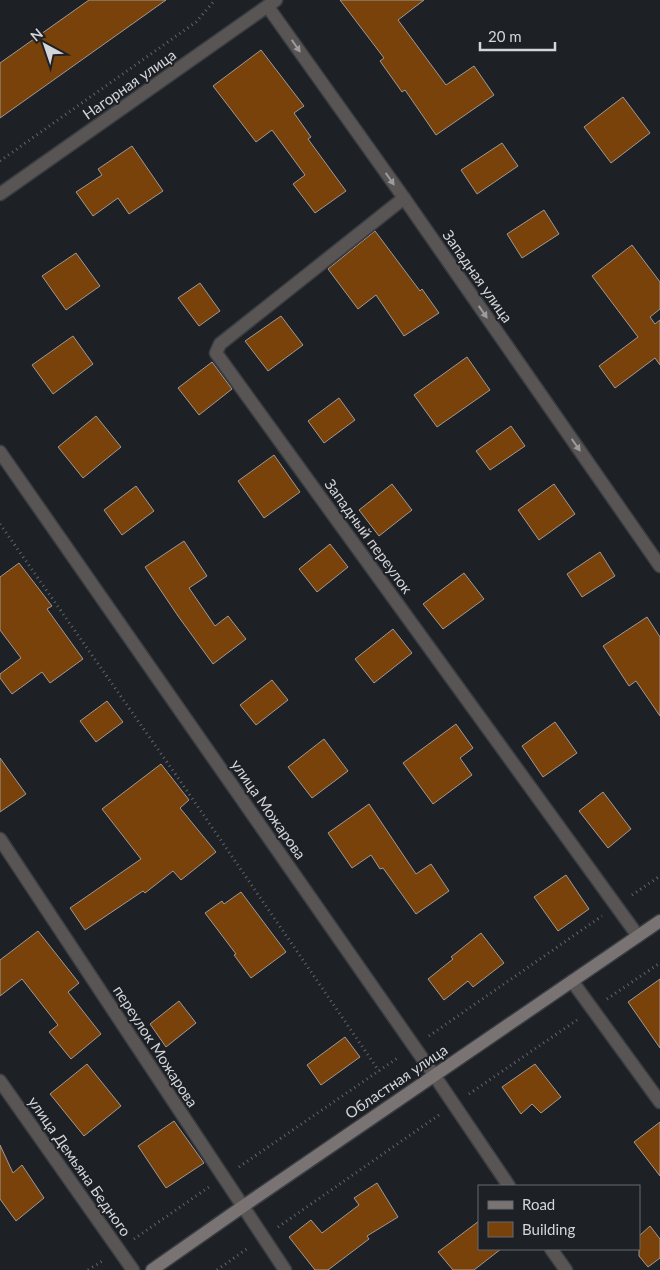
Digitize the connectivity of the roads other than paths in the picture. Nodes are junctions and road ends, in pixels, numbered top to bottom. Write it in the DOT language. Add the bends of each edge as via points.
graph roads {
  1 [pos="272,3"];
  2 [pos="0,194"];
  3 [pos="404,198"];
  4 [pos="0,452"];
  5 [pos="660,566"];
  6 [pos="0,839"];
  7 [pos="660,921"];
  8 [pos="638,936"];
  9 [pos="572,981"];
  10 [pos="434,1075"];
  11 [pos="0,1081"];
  12 [pos="660,1102"];
  13 [pos="508,1185"];
  14 [pos="242,1207"];
  15 [pos="553,1250"];
  16 [pos="133,1270"];
  17 [pos="152,1270"];
  18 [pos="285,1270"];
  19 [pos="566,1270"];
  1 -- 2 [label="street, Нагорная улица"];
  1 -- 3 [label="street, Западная улица, one-way"];
  3 -- 5 [label="street, Западная улица, one-way"];
  3 -- 8 [label="street, Западный переулок" via="220,344 216,353"];
  4 -- 10 [label="street, улица Можарова"];
  6 -- 14 [label="street, переулок Можарова"];
  7 -- 8 [label="main road, Областная улица"];
  8 -- 9 [label="main road, Областная улица"];
  9 -- 10 [label="main road, Областная улица"];
  9 -- 12 [label="street"];
  10 -- 13 [label="street, улица Можарова"];
  10 -- 14 [label="main road, Областная улица"];
  11 -- 16 [label="street, улица Демьяна Бедного"];
  14 -- 17 [label="main road, Областная улица"];
  14 -- 18 [label="street, переулок Можарова"];
  15 -- 19 [label="street"];
}
